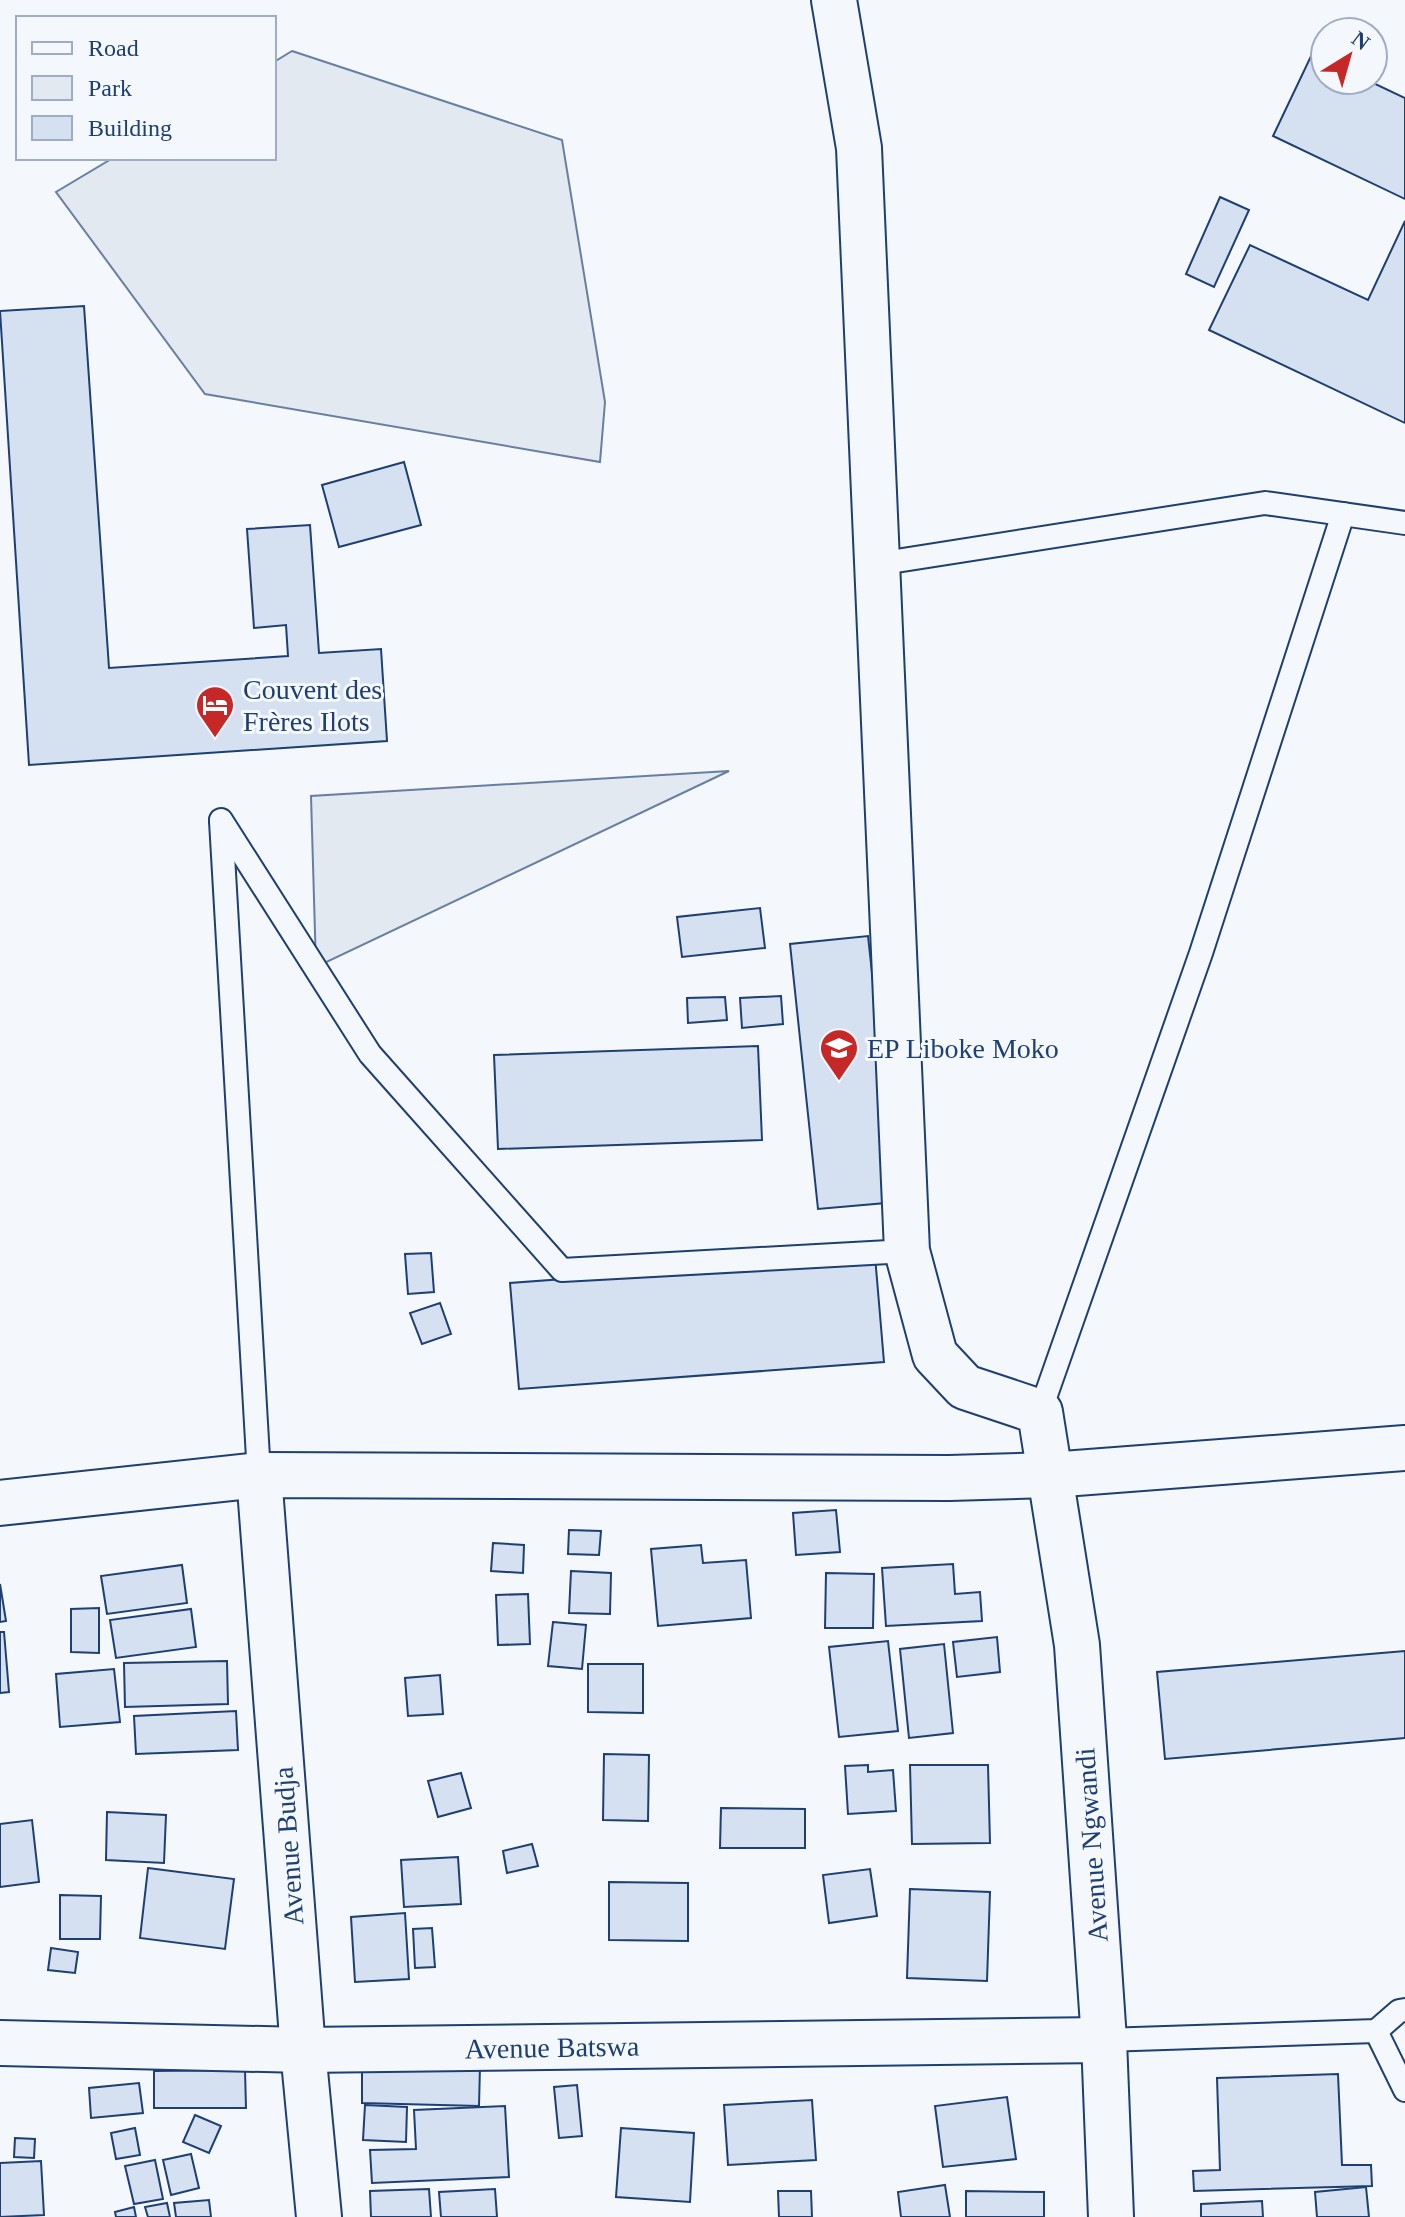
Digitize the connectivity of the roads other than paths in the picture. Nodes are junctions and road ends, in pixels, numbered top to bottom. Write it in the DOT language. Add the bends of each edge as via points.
graph roads {
  1 [pos="834,0"];
  2 [pos="1343,514"];
  3 [pos="1405,523"];
  4 [pos="877,564"];
  5 [pos="907,1251"];
  6 [pos="1040,1412"];
  7 [pos="1405,1448"];
  8 [pos="259,1475"];
  9 [pos="1050,1475"];
  10 [pos="0,1503"];
  11 [pos="1405,2010"];
  12 [pos="1376,2031"];
  13 [pos="1104,2040"];
  14 [pos="0,2043"];
  15 [pos="303,2050"];
  16 [pos="1405,2090"];
  17 [pos="319,2217"];
  18 [pos="1111,2217"];
  1 -- 4 [label="street" via="859,148"];
  2 -- 3 [label="lane"];
  2 -- 4 [label="lane" via="1265,503"];
  2 -- 6 [label="lane" via="1201,953"];
  4 -- 5 [label="street"];
  5 -- 6 [label="street" via="935,1355 965,1387"];
  5 -- 8 [label="lane" via="562,1270 370,1054 221,820"];
  6 -- 9 [label="street, Avenue Ngwandi"];
  7 -- 9 [label="street"];
  8 -- 9 [label="street"];
  8 -- 10 [label="street"];
  8 -- 15 [label="street, Avenue Budja"];
  9 -- 13 [label="street, Avenue Ngwandi" via="1077,1645"];
  11 -- 12 [label="lane"];
  12 -- 13 [label="lane"];
  12 -- 16 [label="lane"];
  13 -- 15 [label="street, Avenue Batswa"];
  13 -- 18 [label="street, Avenue Ngwandi"];
  14 -- 15 [label="street, Avenue Batswa"];
  15 -- 17 [label="street, Avenue Budja"];
}
